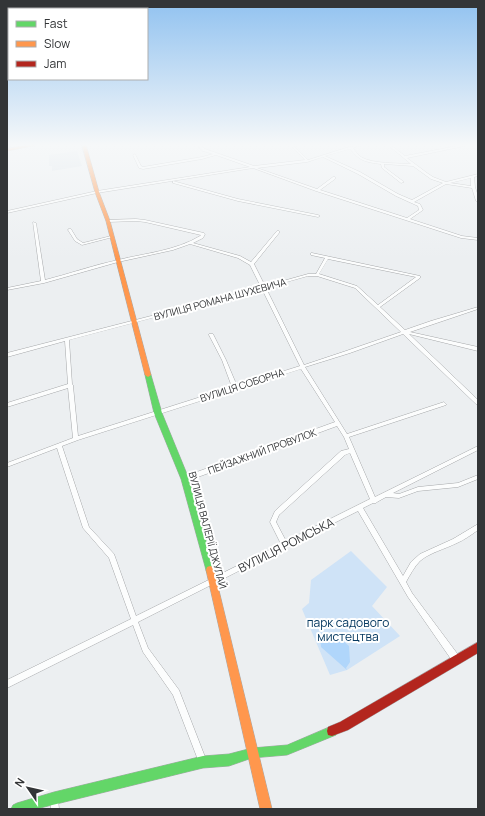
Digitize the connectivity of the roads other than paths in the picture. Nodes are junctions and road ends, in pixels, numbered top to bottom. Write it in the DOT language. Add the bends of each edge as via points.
graph roads {
  1 [pos="94,183"];
  2 [pos="157,183"];
  3 [pos="178,183"];
  4 [pos="299,183"];
  5 [pos="327,183"];
  6 [pos="377,183"];
  7 [pos="446,183"];
  8 [pos="473,183"];
  9 [pos="473,187"];
  10 [pos="317,190"];
  11 [pos="96,192"];
  12 [pos="478,201"];
  13 [pos="411,202"];
  14 [pos="7,212"];
  15 [pos="318,216"];
  16 [pos="408,219"];
  17 [pos="108,222"];
  18 [pos="34,223"];
  19 [pos="70,230"];
  20 [pos="278,232"];
  21 [pos="111,237"];
  22 [pos="478,239"];
  23 [pos="192,244"];
  24 [pos="312,254"];
  25 [pos="327,258"];
  26 [pos="118,261"];
  27 [pos="252,264"];
  28 [pos="317,275"];
  29 [pos="43,282"];
  30 [pos="263,287"];
  31 [pos="7,289"];
  32 [pos="378,307"];
  33 [pos="478,308"];
  34 [pos="134,322"];
  35 [pos="405,332"];
  36 [pos="211,335"];
  37 [pos="67,340"];
  38 [pos="478,349"];
  39 [pos="7,355"];
  40 [pos="302,366"];
  41 [pos="71,385"];
  42 [pos="235,388"];
  43 [pos="444,404"];
  44 [pos="478,404"];
  45 [pos="7,405"];
  46 [pos="158,413"];
  47 [pos="338,423"];
  48 [pos="346,436"];
  49 [pos="76,439"];
  50 [pos="60,445"];
  51 [pos="478,448"];
  52 [pos="352,450"];
  53 [pos="7,465"];
  54 [pos="478,477"];
  55 [pos="185,478"];
  56 [pos="384,495"];
  57 [pos="374,501"];
  58 [pos="360,508"];
  59 [pos="478,527"];
  60 [pos="284,546"];
  61 [pos="213,582"];
  62 [pos="403,582"];
  63 [pos="134,621"];
  64 [pos="478,647"];
  65 [pos="456,659"];
  66 [pos="7,684"];
  67 [pos="252,753"];
  68 [pos="203,762"];
  69 [pos="54,798"];
  70 [pos="17,809"];
  71 [pos="55,809"];
  72 [pos="266,809"];
  1 -- 11 [label="street, ВУЛИЦЯ ВАЛЕРІЇ ДЖУЛАЙ"];
  2 -- 11 [label="street"];
  3 -- 15 [label="street" via="238,200"];
  4 -- 10 [label="street"];
  5 -- 10 [label="street"];
  6 -- 13 [label="street"];
  7 -- 9 [label="street"];
  7 -- 13 [label="street"];
  8 -- 9 [label="street"];
  9 -- 12 [label="street"];
  10 -- 16 [label="street"];
  11 -- 14 [label="street"];
  11 -- 17 [label="street, ВУЛИЦЯ ВАЛЕРІЇ ДЖУЛАЙ"];
  13 -- 16 [label="street" via="421,208"];
  16 -- 22 [label="street" via="462,237"];
  17 -- 21 [label="street, ВУЛИЦЯ ВАЛЕРІЇ ДЖУЛАЙ"];
  17 -- 23 [label="street" via="145,221 203,234"];
  18 -- 29 [label="street"];
  19 -- 21 [label="street" via="82,244"];
  20 -- 27 [label="street"];
  21 -- 26 [label="street, ВУЛИЦЯ ВАЛЕРІЇ ДЖУЛАЙ"];
  23 -- 26 [label="street"];
  23 -- 27 [label="street" via="239,257"];
  24 -- 25 [label="street"];
  25 -- 28 [label="street"];
  25 -- 32 [label="street" via="419,278"];
  26 -- 29 [label="street"];
  26 -- 34 [label="street, ВУЛИЦЯ ВАЛЕРІЇ ДЖУЛАЙ"];
  27 -- 30 [label="street"];
  28 -- 30 [label="street, ВУЛИЦЯ РОМАНА ШУХЕВИЧА"];
  28 -- 32 [label="street, ВУЛИЦЯ РОМАНА ШУХЕВИЧА" via="356,287"];
  29 -- 31 [label="street"];
  30 -- 34 [label="street, ВУЛИЦЯ РОМАНА ШУХЕВИЧА"];
  30 -- 40 [label="street"];
  32 -- 35 [label="street, ВУЛИЦЯ РОМАНА ШУХЕВИЧА"];
  33 -- 35 [label="street, ВУЛИЦЯ СОБОРНА"];
  34 -- 37 [label="street, ВУЛИЦЯ РОМАНА ШУХЕВИЧА"];
  34 -- 46 [label="street, ВУЛИЦЯ ВАЛЕРІЇ ДЖУЛАЙ"];
  35 -- 38 [label="street"];
  35 -- 40 [label="street, ВУЛИЦЯ СОБОРНА"];
  35 -- 44 [label="street, ВУЛИЦЯ РОМАНА ШУХЕВИЧА"];
  36 -- 42 [label="street"];
  37 -- 39 [label="street, ВУЛИЦЯ РОМАНА ШУХЕВИЧА"];
  37 -- 41 [label="street"];
  40 -- 42 [label="street, ВУЛИЦЯ СОБОРНА"];
  40 -- 47 [label="street"];
  41 -- 45 [label="street"];
  41 -- 49 [label="street"];
  42 -- 46 [label="street, ВУЛИЦЯ СОБОРНА"];
  43 -- 48 [label="street"];
  46 -- 49 [label="street, ВУЛИЦЯ СОБОРНА"];
  46 -- 55 [label="street, ВУЛИЦЯ ВАЛЕРІЇ ДЖУЛАЙ"];
  47 -- 48 [label="street"];
  47 -- 55 [label="street, ПЕЙЗАЖНИЙ ПРОВУЛОК"];
  48 -- 52 [label="street"];
  49 -- 50 [label="street, ВУЛИЦЯ СОБОРНА"];
  50 -- 53 [label="street, ВУЛИЦЯ СОБОРНА"];
  50 -- 63 [label="street" via="86,528 112,556"];
  51 -- 56 [label="street, ВУЛИЦЯ РОМСЬКА"];
  52 -- 57 [label="street"];
  52 -- 60 [label="street" via="343,453 277,513 273,522"];
  54 -- 56 [label="street" via="458,485 418,488 399,496"];
  55 -- 61 [label="street, ВУЛИЦЯ ВАЛЕРІЇ ДЖУЛАЙ"];
  56 -- 57 [label="street, ВУЛИЦЯ РОМСЬКА"];
  57 -- 58 [label="street, ВУЛИЦЯ РОМСЬКА"];
  58 -- 60 [label="street, ВУЛИЦЯ РОМСЬКА"];
  58 -- 62 [label="street"];
  59 -- 62 [label="street" via="451,543 421,556 412,565"];
  60 -- 61 [label="street, ВУЛИЦЯ РОМСЬКА"];
  61 -- 63 [label="street, ВУЛИЦЯ РОМСЬКА"];
  61 -- 67 [label="street, ВУЛИЦЯ ВАЛЕРІЇ ДЖУЛАЙ"];
  62 -- 65 [label="street"];
  63 -- 66 [label="street, ВУЛИЦЯ РОМСЬКА"];
  63 -- 68 [label="street" via="144,650 176,692"];
  64 -- 65 [label="street"];
  65 -- 67 [label="street" via="327,734 287,750"];
  67 -- 68 [label="street" via="229,760"];
  67 -- 72 [label="street, ВУЛИЦЯ ВАЛЕРІЇ ДЖУЛАЙ"];
  68 -- 69 [label="street"];
  69 -- 70 [label="street"];
  69 -- 71 [label="street"];
}
